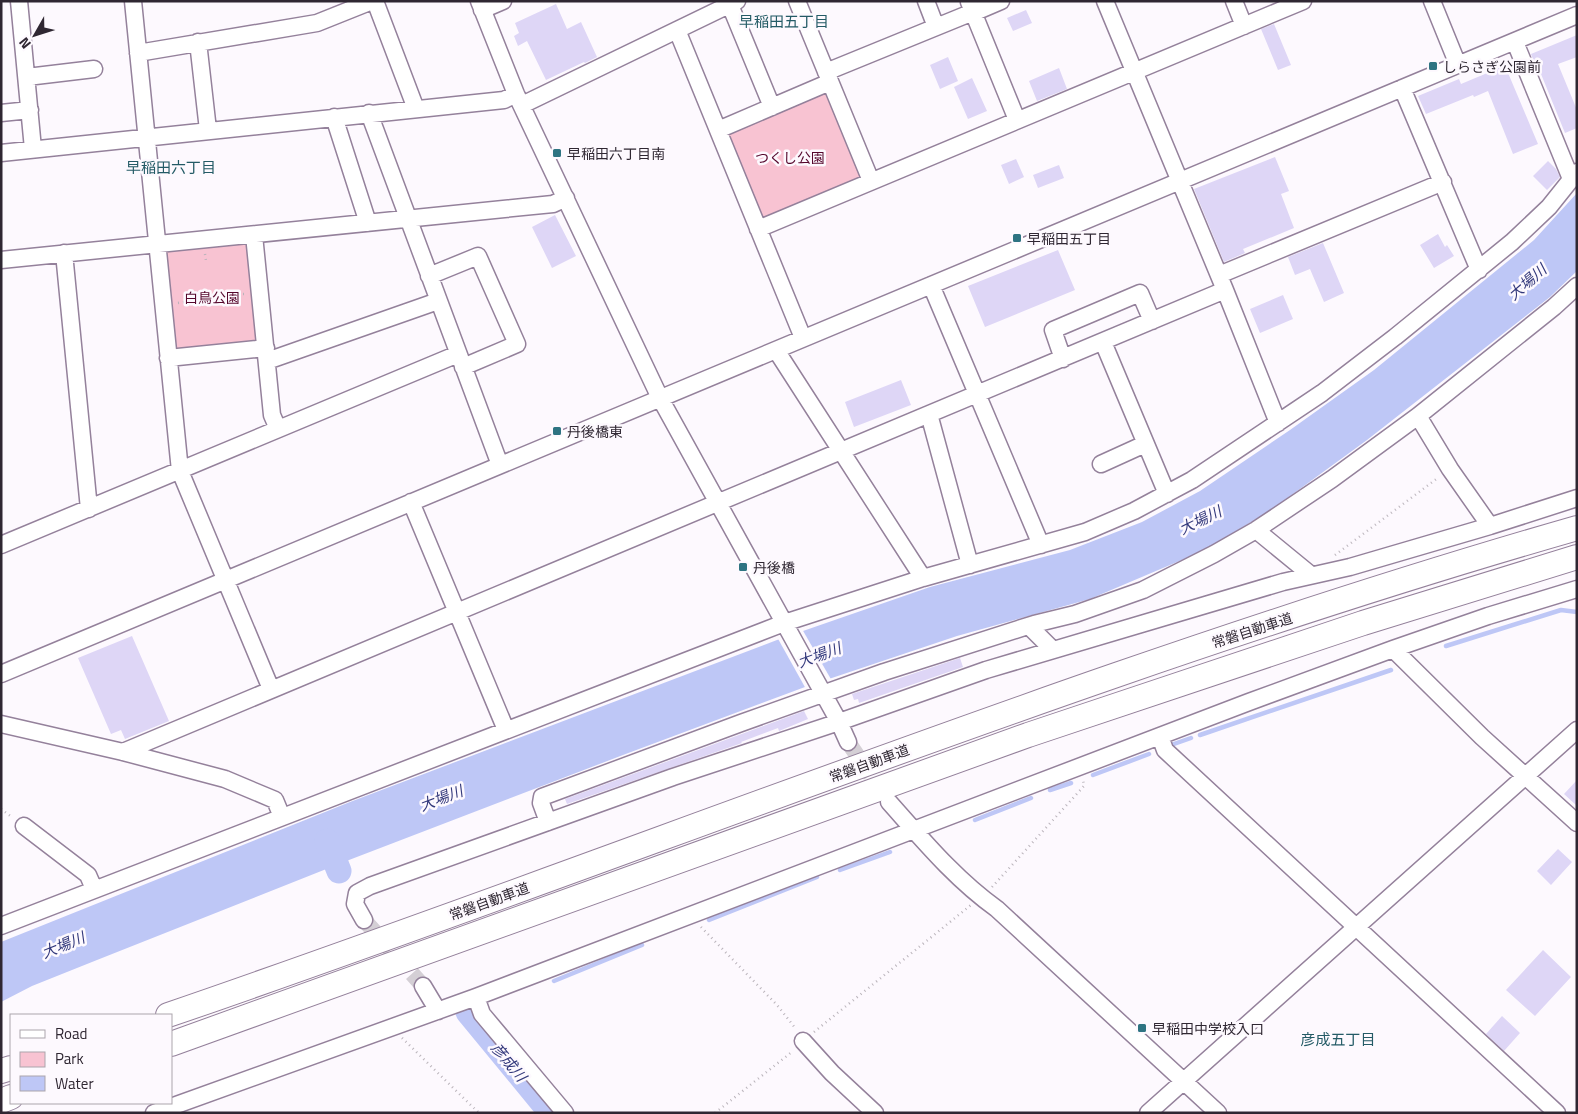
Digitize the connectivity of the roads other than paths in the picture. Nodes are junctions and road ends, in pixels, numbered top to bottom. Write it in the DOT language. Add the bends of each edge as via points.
graph roads {
  1 [pos="19,1"];
  2 [pos="133,1"];
  3 [pos="374,1"];
  4 [pos="503,1"];
  5 [pos="797,1"];
  6 [pos="926,1"];
  7 [pos="1001,1"];
  8 [pos="1105,1"];
  9 [pos="1234,1"];
  10 [pos="1303,1"];
  11 [pos="1432,1"];
  12 [pos="733,3"];
  13 [pos="480,6"];
  14 [pos="971,9"];
  15 [pos="1577,15"];
  16 [pos="1244,26"];
  17 [pos="936,27"];
  18 [pos="676,30"];
  19 [pos="198,42"];
  20 [pos="1515,42"];
  21 [pos="138,53"];
  22 [pos="1458,65"];
  23 [pos="94,69"];
  24 [pos="1134,72"];
  25 [pos="27,77"];
  26 [pos="828,77"];
  27 [pos="1402,88"];
  28 [pos="519,100"];
  29 [pos="772,107"];
  30 [pos="416,108"];
  31 [pos="30,110"];
  32 [pos="1,113"];
  33 [pos="369,113"];
  34 [pos="334,117"];
  35 [pos="1017,120"];
  36 [pos="208,130"];
  37 [pos="718,130"];
  38 [pos="147,137"];
  39 [pos="33,149"];
  40 [pos="1,153"];
  41 [pos="1574,175"];
  42 [pos="872,181"];
  43 [pos="1179,181"];
  44 [pos="1443,182"];
  45 [pos="566,198"];
  46 [pos="408,219"];
  47 [pos="368,223"];
  48 [pos="758,229"];
  49 [pos="254,235"];
  50 [pos="156,244"];
  51 [pos="64,254"];
  52 [pos="1,260"];
  53 [pos="1479,270"];
  54 [pos="1219,275"];
  55 [pos="429,276"];
  56 [pos="931,285"];
  57 [pos="1577,286"];
  58 [pos="1225,290"];
  59 [pos="438,300"];
  60 [pos="1152,321"];
  61 [pos="803,338"];
  62 [pos="1103,342"];
  63 [pos="776,350"];
  64 [pos="266,355"];
  65 [pos="168,358"];
  66 [pos="1063,359"];
  67 [pos="460,360"];
  68 [pos="977,394"];
  69 [pos="660,398"];
  70 [pos="929,414"];
  71 [pos="1418,416"];
  72 [pos="1278,423"];
  73 [pos="278,429"];
  74 [pos="1146,444"];
  75 [pos="841,451"];
  76 [pos="1101,464"];
  77 [pos="500,465"];
  78 [pos="180,471"];
  79 [pos="1168,494"];
  80 [pos="1577,498"];
  81 [pos="411,502"];
  82 [pos="718,503"];
  83 [pos="89,509"];
  84 [pos="1490,526"];
  85 [pos="1577,528"];
  86 [pos="1256,530"];
  87 [pos="1,545"];
  88 [pos="1041,546"];
  89 [pos="1577,557"];
  90 [pos="970,565"];
  91 [pos="1311,575"];
  92 [pos="923,578"];
  93 [pos="225,581"];
  94 [pos="1577,590"];
  95 [pos="456,612"];
  96 [pos="785,626"];
  97 [pos="1029,626"];
  98 [pos="1393,649"];
  99 [pos="1053,650"];
  100 [pos="1,674"];
  101 [pos="270,689"];
  102 [pos="822,691"];
  103 [pos="839,722"];
  104 [pos="1,724"];
  105 [pos="506,730"];
  106 [pos="1577,730"];
  107 [pos="1160,736"];
  108 [pos="854,741"];
  109 [pos="123,752"];
  110 [pos="1526,775"];
  111 [pos="894,800"];
  112 [pos="282,816"];
  113 [pos="548,822"];
  114 [pos="1577,823"];
  115 [pos="24,826"];
  116 [pos="914,830"];
  117 [pos="94,890"];
  118 [pos="364,920"];
  119 [pos="1,926"];
  120 [pos="1355,926"];
  121 [pos="424,986"];
  122 [pos="476,997"];
  123 [pos="438,1011"];
  124 [pos="171,1014"];
  125 [pos="804,1041"];
  126 [pos="172,1044"];
  127 [pos="1183,1081"];
  128 [pos="154,1113"];
  129 [pos="565,1113"];
  130 [pos="874,1113"];
  131 [pos="1148,1113"];
  132 [pos="1218,1113"];
  133 [pos="1557,1113"];
  1 -- 25 [label="street"];
  2 -- 21 [label="street"];
  3 -- 19 [label="street" via="317,23"];
  3 -- 30 [label="street"];
  4 -- 13 [label="street"];
  5 -- 26 [label="street"];
  6 -- 17 [label="street"];
  7 -- 14 [label="street"];
  8 -- 24 [label="street"];
  9 -- 16 [label="street"];
  10 -- 16 [label="street"];
  11 -- 22 [label="street"];
  12 -- 18 [label="street"];
  12 -- 29 [label="street"];
  13 -- 28 [label="street"];
  14 -- 17 [label="street"];
  14 -- 35 [label="street"];
  15 -- 20 [label="street"];
  16 -- 24 [label="street"];
  17 -- 26 [label="street"];
  18 -- 28 [label="street"];
  18 -- 37 [label="street"];
  19 -- 21 [label="street"];
  19 -- 36 [label="street"];
  20 -- 22 [label="street"];
  20 -- 41 [label="street"];
  21 -- 38 [label="street"];
  22 -- 27 [label="street"];
  23 -- 25 [label="street"];
  24 -- 35 [label="street"];
  24 -- 43 [label="street"];
  25 -- 31 [label="street"];
  26 -- 29 [label="street"];
  26 -- 42 [label="street"];
  27 -- 43 [label="street"];
  27 -- 44 [label="street"];
  28 -- 30 [label="street"];
  28 -- 45 [label="street"];
  29 -- 37 [label="street"];
  30 -- 33 [label="street"];
  31 -- 32 [label="street"];
  31 -- 39 [label="street"];
  33 -- 34 [label="street"];
  33 -- 46 [label="street"];
  34 -- 36 [label="street"];
  34 -- 47 [label="street"];
  35 -- 42 [label="street"];
  36 -- 38 [label="street"];
  37 -- 48 [label="street"];
  38 -- 39 [label="street"];
  38 -- 50 [label="street"];
  39 -- 40 [label="street"];
  41 -- 53 [label="street" via="1548,207"];
  42 -- 48 [label="street"];
  43 -- 54 [label="street"];
  43 -- 56 [label="street"];
  44 -- 53 [label="street"];
  44 -- 54 [label="street"];
  45 -- 46 [label="street" via="553,204"];
  45 -- 69 [label="street"];
  46 -- 47 [label="street"];
  46 -- 55 [label="street"];
  47 -- 49 [label="street"];
  48 -- 61 [label="street"];
  49 -- 50 [label="street"];
  49 -- 64 [label="street"];
  50 -- 51 [label="street"];
  50 -- 65 [label="street"];
  51 -- 52 [label="street"];
  51 -- 83 [label="street"];
  53 -- 72 [label="street" via="1330,387"];
  54 -- 58 [label="street"];
  55 -- 59 [label="street"];
  55 -- 67 [label="street" via="478,256 517,344"];
  56 -- 61 [label="street"];
  56 -- 68 [label="street"];
  57 -- 71 [label="street"];
  58 -- 60 [label="street"];
  58 -- 72 [label="street"];
  59 -- 64 [label="street"];
  59 -- 67 [label="street"];
  60 -- 62 [label="street"];
  60 -- 66 [label="street" via="1140,293 1061,326 1053,330"];
  61 -- 63 [label="street"];
  62 -- 66 [label="street"];
  62 -- 74 [label="street"];
  63 -- 69 [label="street"];
  63 -- 75 [label="street"];
  64 -- 65 [label="street"];
  64 -- 73 [label="street" via="272,415"];
  65 -- 78 [label="street"];
  66 -- 68 [label="street"];
  67 -- 73 [label="street"];
  67 -- 77 [label="street"];
  68 -- 70 [label="street"];
  68 -- 88 [label="street"];
  69 -- 77 [label="street"];
  69 -- 82 [label="street"];
  70 -- 75 [label="street"];
  70 -- 90 [label="street"];
  71 -- 84 [label="street"];
  71 -- 86 [label="street"];
  72 -- 79 [label="street"];
  73 -- 78 [label="street"];
  74 -- 76 [label="street"];
  74 -- 79 [label="street"];
  75 -- 82 [label="street"];
  75 -- 92 [label="street"];
  77 -- 81 [label="street"];
  78 -- 83 [label="street"];
  78 -- 93 [label="street"];
  79 -- 88 [label="street" via="1084,532"];
  80 -- 84 [label="street"];
  81 -- 93 [label="street"];
  81 -- 95 [label="street"];
  82 -- 95 [label="street"];
  82 -- 96 [label="street"];
  83 -- 87 [label="street"];
  84 -- 91 [label="street" via="1350,567"];
  85 -- 124 [label="highway, 常磐自動車道" via="1353,596 1156,662"];
  86 -- 91 [label="street"];
  86 -- 97 [label="street" via="1143,590"];
  88 -- 90 [label="street"];
  89 -- 126 [label="highway, 常磐自動車道" via="1363,623 1028,735"];
  90 -- 92 [label="street"];
  91 -- 99 [label="street"];
  92 -- 96 [label="street"];
  93 -- 100 [label="street"];
  93 -- 101 [label="street"];
  94 -- 98 [label="street"];
  95 -- 101 [label="street"];
  95 -- 105 [label="street"];
  96 -- 102 [label="street"];
  96 -- 105 [label="street"];
  97 -- 99 [label="street"];
  97 -- 102 [label="street"];
  98 -- 107 [label="street"];
  98 -- 110 [label="street" via="1482,737"];
  99 -- 103 [label="street"];
  101 -- 109 [label="street"];
  102 -- 103 [label="street"];
  102 -- 113 [label="street" via="542,797"];
  103 -- 108 [label="street"];
  103 -- 113 [label="street"];
  104 -- 109 [label="street"];
  105 -- 112 [label="street"];
  106 -- 110 [label="street"];
  107 -- 116 [label="street"];
  107 -- 120 [label="street" via="1165,750"];
  109 -- 112 [label="street" via="225,779 275,800"];
  110 -- 114 [label="street"];
  110 -- 120 [label="street"];
  111 -- 116 [label="street"];
  112 -- 117 [label="street"];
  113 -- 118 [label="street" via="370,886 358,893 355,904"];
  115 -- 117 [label="street" via="88,875"];
  116 -- 122 [label="street"];
  116 -- 127 [label="street" via="981,897"];
  117 -- 119 [label="street"];
  120 -- 127 [label="street"];
  120 -- 133 [label="street"];
  121 -- 123 [label="street"];
  122 -- 123 [label="street"];
  122 -- 129 [label="street" via="482,1014"];
  123 -- 128 [label="street"];
  125 -- 130 [label="street"];
  127 -- 131 [label="street"];
  127 -- 132 [label="street"];
}
